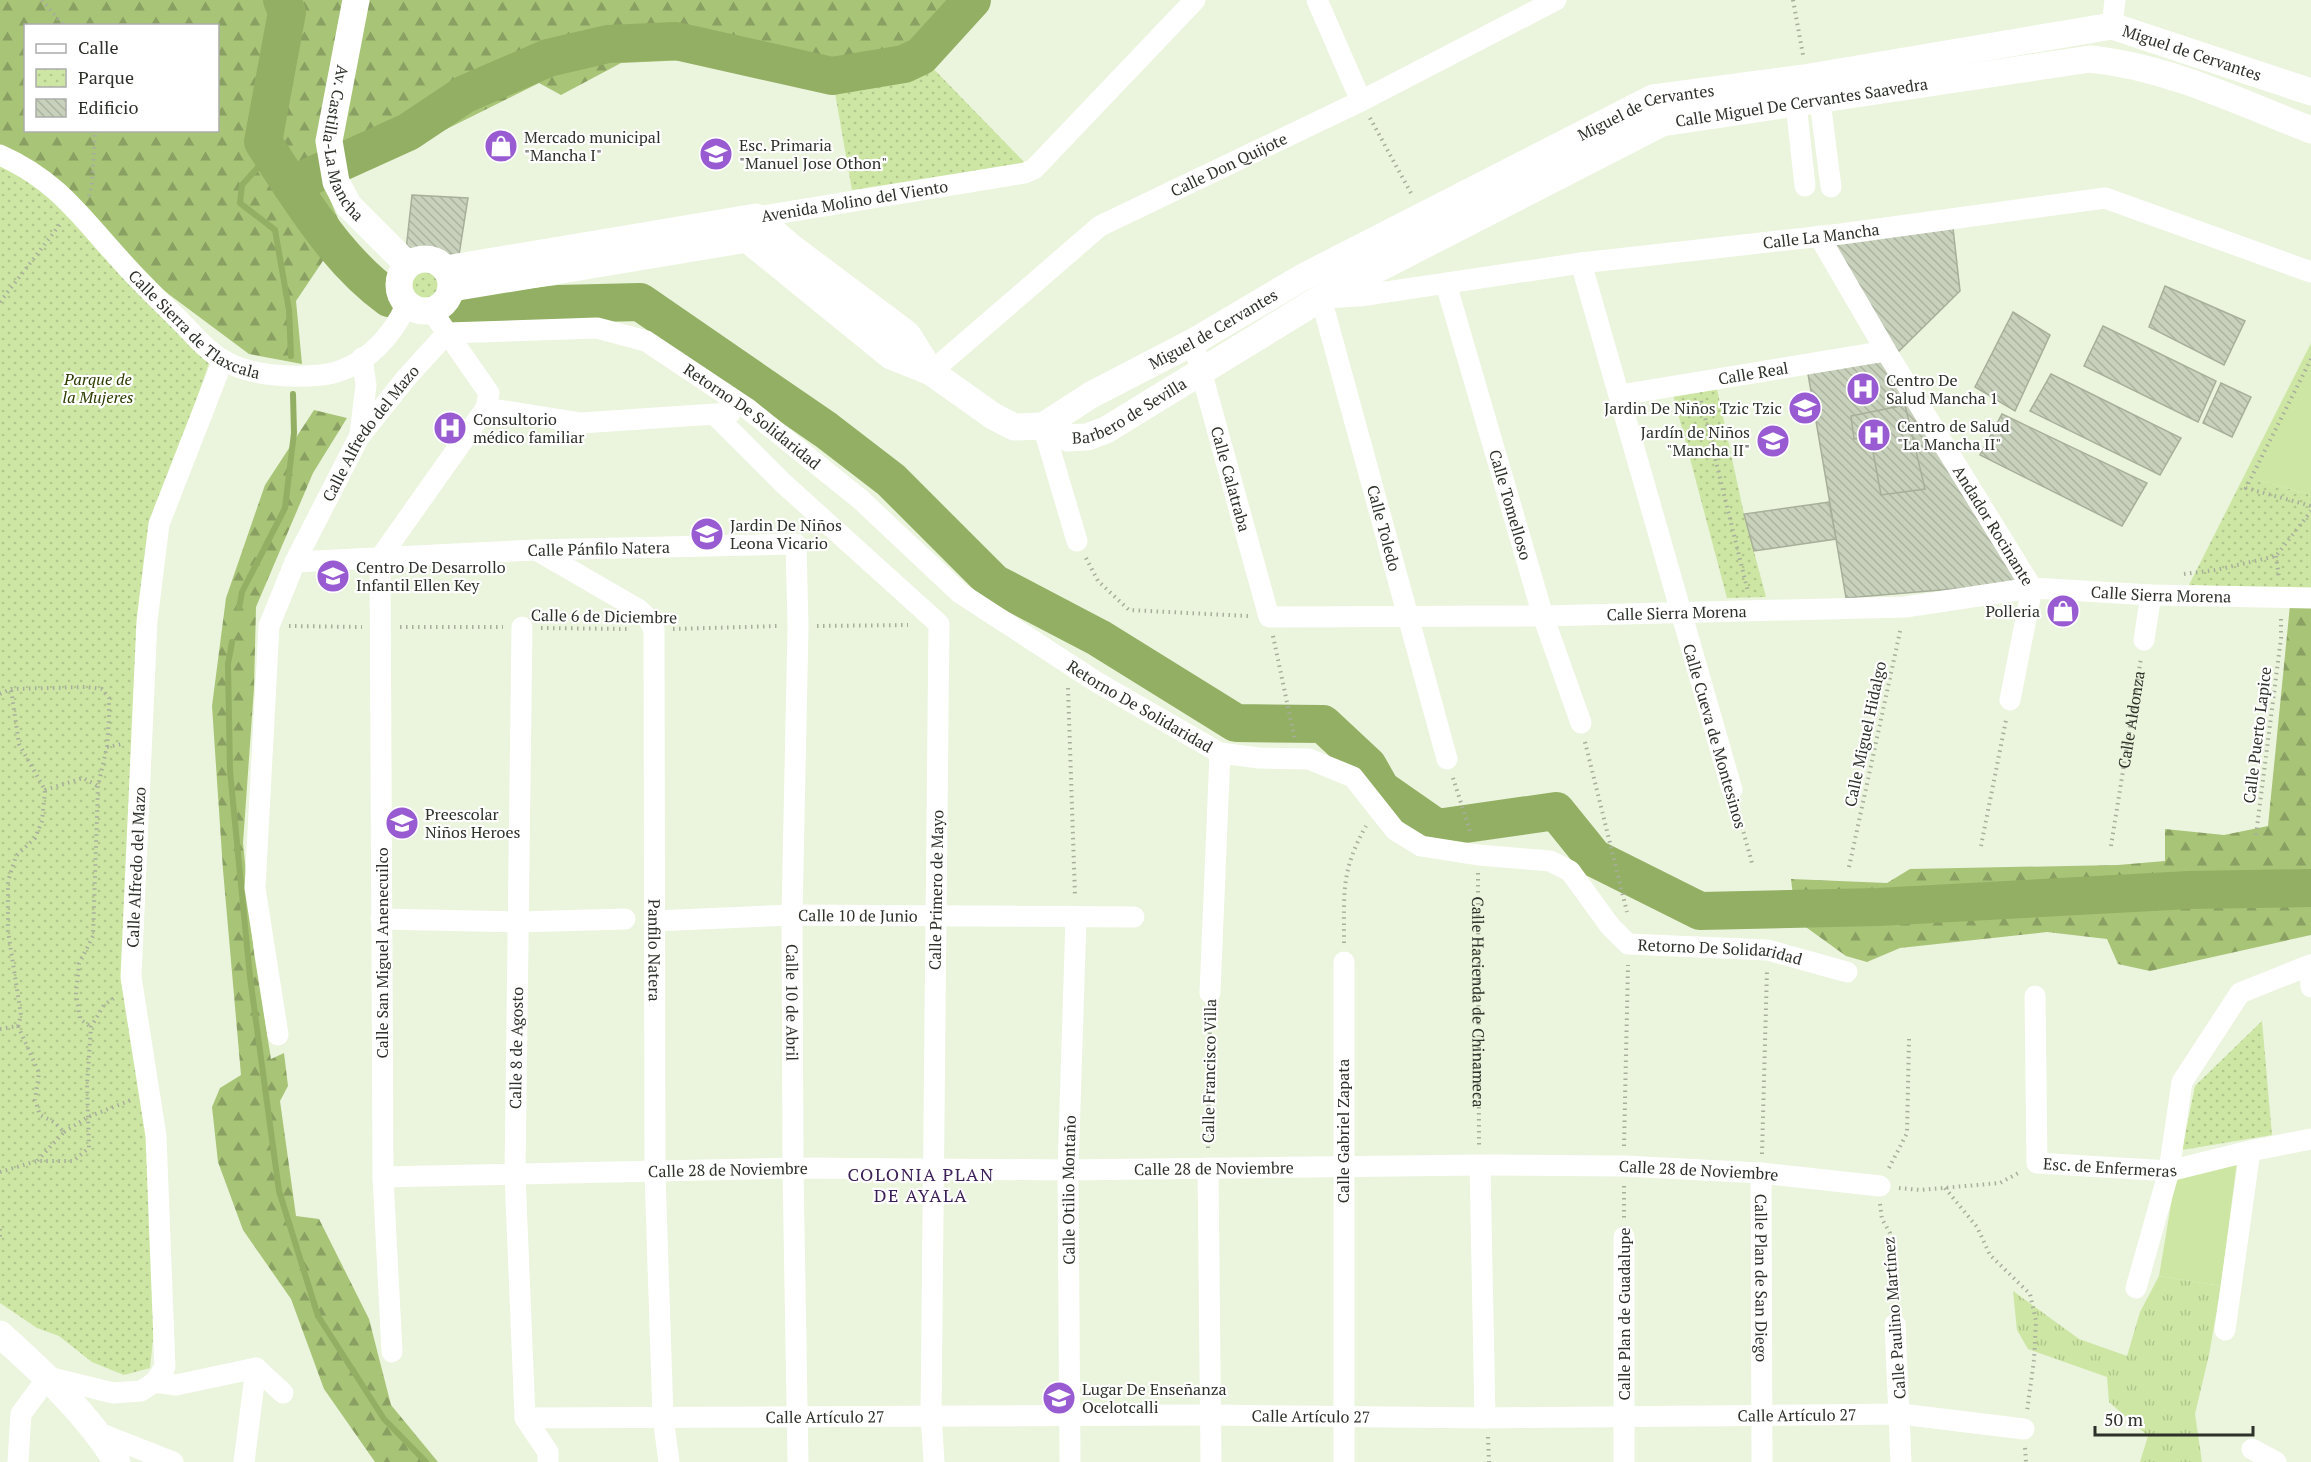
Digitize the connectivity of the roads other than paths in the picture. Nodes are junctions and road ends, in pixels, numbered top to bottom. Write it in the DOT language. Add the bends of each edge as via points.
graph roads {
  1 [pos="356,0"];
  2 [pos="1195,0"];
  3 [pos="1317,0"];
  4 [pos="1556,0"];
  5 [pos="2114,13"];
  6 [pos="2311,92"];
  7 [pos="1361,101"];
  8 [pos="1808,102"];
  9 [pos="2311,130"];
  10 [pos="0,155"];
  11 [pos="1805,186"];
  12 [pos="1831,187"];
  13 [pos="751,228"];
  14 [pos="1819,236"];
  15 [pos="1581,263"];
  16 [pos="408,265"];
  17 [pos="2311,272"];
  18 [pos="449,279"];
  19 [pos="1446,284"];
  20 [pos="1321,298"];
  21 [pos="419,307"];
  22 [pos="447,333"];
  23 [pos="1193,342"];
  24 [pos="1886,351"];
  25 [pos="362,358"];
  26 [pos="223,360"];
  27 [pos="1202,369"];
  28 [pos="931,372"];
  29 [pos="1620,395"];
  30 [pos="486,408"];
  31 [pos="748,410"];
  32 [pos="716,416"];
  33 [pos="1043,426"];
  34 [pos="359,437"];
  35 [pos="1077,541"];
  36 [pos="796,544"];
  37 [pos="534,550"];
  38 [pos="380,558"];
  39 [pos="295,562"];
  40 [pos="2032,588"];
  41 [pos="2151,595"];
  42 [pos="2311,598"];
  43 [pos="1679,612"];
  44 [pos="1543,616"];
  45 [pos="1269,617"];
  46 [pos="1408,617"];
  47 [pos="522,627"];
  48 [pos="2144,640"];
  49 [pos="2010,700"];
  50 [pos="1581,723"];
  51 [pos="1220,753"];
  52 [pos="1447,759"];
  53 [pos="1732,790"];
  54 [pos="792,915"];
  55 [pos="1134,917"];
  56 [pos="936,918"];
  57 [pos="1076,918"];
  58 [pos="625,919"];
  59 [pos="381,920"];
  60 [pos="654,921"];
  61 [pos="518,922"];
  62 [pos="1344,962"];
  63 [pos="2310,965"];
  64 [pos="1847,972"];
  65 [pos="2311,987"];
  66 [pos="1210,993"];
  67 [pos="2035,996"];
  68 [pos="278,1035"];
  69 [pos="2311,1139"];
  70 [pos="2250,1151"];
  71 [pos="1479,1157"];
  72 [pos="1344,1167"];
  73 [pos="793,1168"];
  74 [pos="1208,1168"];
  75 [pos="934,1170"];
  76 [pos="1068,1170"];
  77 [pos="2169,1171"];
  78 [pos="655,1173"];
  79 [pos="1761,1173"];
  80 [pos="515,1175"];
  81 [pos="383,1177"];
  82 [pos="1880,1186"];
  83 [pos="1624,1237"];
  84 [pos="2136,1288"];
  85 [pos="1895,1324"];
  86 [pos="2225,1330"];
  87 [pos="0,1334"];
  88 [pos="392,1352"];
  89 [pos="256,1368"];
  90 [pos="48,1377"];
  91 [pos="155,1382"];
  92 [pos="283,1393"];
  93 [pos="1901,1414"];
  94 [pos="931,1415"];
  95 [pos="1210,1415"];
  96 [pos="1761,1415"];
  97 [pos="1070,1416"];
  98 [pos="1343,1416"];
  99 [pos="1624,1416"];
  100 [pos="663,1417"];
  101 [pos="525,1418"];
  102 [pos="796,1418"];
  103 [pos="1486,1424"];
  104 [pos="2024,1429"];
  105 [pos="99,1433"];
  106 [pos="2253,1449"];
  107 [pos="18,1462"];
  108 [pos="117,1462"];
  109 [pos="173,1462"];
  110 [pos="244,1462"];
  111 [pos="548,1462"];
  112 [pos="669,1462"];
  113 [pos="798,1462"];
  114 [pos="933,1462"];
  115 [pos="1070,1462"];
  116 [pos="1211,1462"];
  117 [pos="1344,1462"];
  118 [pos="1624,1462"];
  119 [pos="1762,1462"];
  120 [pos="1901,1462"];
  121 [pos="2276,1462"];
  1 -- 16 [label="main road, Av. Castilla-La Mancha" via="329,141 336,182 349,206"];
  2 -- 13 [label="street, Avenida Molino del Viento" via="1034,169"];
  3 -- 7 [label="street"];
  4 -- 7 [label="street, Calle Don Quijote"];
  5 -- 6 [label="main road, Miguel de Cervantes"];
  5 -- 23 [label="main road, Miguel de Cervantes" via="1804,78 1653,98 1303,277"];
  7 -- 28 [label="street, Calle Don Quijote" via="1100,226"];
  8 -- 9 [label="main road, Calle Miguel De Cervantes Saavedra" via="2090,59 2129,63 2175,76"];
  8 -- 11 [label="street"];
  8 -- 12 [label="street"];
  8 -- 20 [label="main road, Calle Miguel De Cervantes Saavedra" via="1662,123"];
  10 -- 26 [label="street, Calle Sierra de Tlaxcala" via="40,176 74,207 125,266"];
  13 -- 18 [label="main road, Avenida Molino del Viento"];
  13 -- 28 [label="main road, Barbero de Sevilla" via="891,356"];
  14 -- 15 [label="street, Calle La Mancha"];
  14 -- 17 [label="street, Calle La Mancha" via="2105,198"];
  14 -- 24 [label="street, Andador Rocinante"];
  15 -- 19 [label="street, Calle La Mancha"];
  15 -- 29 [label="street, Calle Cueva de Montesinos"];
  16 -- 18 [label="main road" via="428,259"];
  16 -- 21 [label="main road" via="400,276 401,295"];
  18 -- 21 [label="main road" via="441,306"];
  19 -- 20 [label="street, Calle La Mancha"];
  19 -- 44 [label="street, Calle Tomelloso"];
  20 -- 27 [label="main road, Barbero de Sevilla"];
  20 -- 46 [label="street, Calle Toledo"];
  21 -- 22 [label="street"];
  21 -- 25 [label="street, Calle Sierra de Tlaxcala"];
  22 -- 30 [label="street" via="489,393"];
  22 -- 31 [label="street, Retorno De Solidaridad" via="597,328 646,341"];
  22 -- 34 [label="street, Calle Alfredo del Mazo"];
  23 -- 27 [label="street, Calle Calatraba"];
  23 -- 33 [label="main road, Miguel de Cervantes" via="1091,395"];
  24 -- 29 [label="street, Calle Real"];
  24 -- 40 [label="street, Andador Rocinante"];
  25 -- 26 [label="street, Calle Sierra de Tlaxcala" via="337,373 308,376 248,370"];
  25 -- 34 [label="street" via="366,385"];
  26 -- 91 [label="street, Calle Alfredo del Mazo" via="159,524 147,621 131,977 156,1136 165,1367"];
  27 -- 33 [label="main road, Barbero de Sevilla" via="1106,430 1088,437 1068,438"];
  27 -- 45 [label="street, Calle Calatraba"];
  28 -- 33 [label="main road, Barbero de Sevilla" via="1014,427"];
  29 -- 43 [label="street, Calle Cueva de Montesinos"];
  30 -- 32 [label="street" via="580,423"];
  30 -- 38 [label="street"];
  31 -- 32 [label="street"];
  31 -- 51 [label="street, Retorno De Solidaridad" via="861,500 960,593 1067,663"];
  32 -- 56 [label="street, Calle Primero de Mayo" via="783,483 939,624"];
  33 -- 35 [label="street"];
  34 -- 39 [label="street, Calle Alfredo del Mazo"];
  36 -- 37 [label="street, Calle Pánfilo Natera"];
  36 -- 54 [label="street, Calle 10 de Abril"];
  37 -- 38 [label="street, Calle Pánfilo Natera"];
  37 -- 60 [label="street, Panfilo Natera" via="638,609 654,630"];
  38 -- 39 [label="street, Calle Pánfilo Natera"];
  38 -- 59 [label="street, Calle San Miguel Anenecuilco"];
  39 -- 68 [label="street, Calle Alfredo del Mazo" via="269,626 255,888"];
  40 -- 41 [label="street, Calle Sierra Morena"];
  40 -- 43 [label="street, Calle Sierra Morena" via="1905,607"];
  40 -- 49 [label="street, Andador Rocinante"];
  41 -- 42 [label="street, Calle Sierra Morena"];
  41 -- 48 [label="street"];
  43 -- 44 [label="street, Calle Sierra Morena"];
  43 -- 53 [label="street, Calle Cueva de Montesinos"];
  44 -- 46 [label="street, Calle Sierra Morena"];
  44 -- 50 [label="street, Calle Tomelloso"];
  45 -- 46 [label="street, Calle Sierra Morena"];
  46 -- 52 [label="street, Calle Toledo"];
  47 -- 61 [label="street, Calle 8 de Agosto"];
  51 -- 64 [label="street, Retorno De Solidaridad" via="1309,759 1353,777 1408,840 1421,846 1550,861 1570,872 1629,945 1768,950"];
  51 -- 66 [label="street, Calle Francisco Villa"];
  54 -- 56 [label="street, Calle 10 de Junio"];
  54 -- 60 [label="street, Calle 10 de Junio"];
  54 -- 73 [label="street, Calle 10 de Abril"];
  55 -- 57 [label="street, Calle 10 de Junio"];
  56 -- 57 [label="street, Calle 10 de Junio"];
  56 -- 75 [label="street, Calle Primero de Mayo"];
  57 -- 76 [label="street, Calle Otilio Montaño"];
  58 -- 61 [label="street"];
  59 -- 61 [label="street"];
  59 -- 81 [label="street, Calle San Miguel Anenecuilco"];
  60 -- 78 [label="street, Panfilo Natera"];
  61 -- 80 [label="street, Calle 8 de Agosto"];
  62 -- 72 [label="street, Calle Gabriel Zapata"];
  63 -- 65 [label="street"];
  63 -- 77 [label="street" via="2240,993 2182,1082"];
  67 -- 77 [label="street, Esc. de Enfermeras" via="2037,1163"];
  69 -- 70 [label="street, Esc. de Enfermeras"];
  70 -- 77 [label="street, Esc. de Enfermeras"];
  70 -- 86 [label="street"];
  71 -- 72 [label="street, Calle 28 de Noviembre"];
  71 -- 79 [label="street, Calle 28 de Noviembre"];
  71 -- 103 [label="street"];
  72 -- 74 [label="street, Calle 28 de Noviembre"];
  72 -- 98 [label="street, Calle Gabriel Zapata"];
  73 -- 75 [label="street, Calle 28 de Noviembre"];
  73 -- 78 [label="street, Calle 28 de Noviembre"];
  73 -- 102 [label="street, Calle 10 de Abril"];
  74 -- 76 [label="street, Calle 28 de Noviembre"];
  74 -- 95 [label="street"];
  75 -- 76 [label="street, Calle 28 de Noviembre"];
  75 -- 94 [label="street, Calle Primero de Mayo"];
  76 -- 97 [label="street, Calle Otilio Montaño"];
  77 -- 84 [label="street"];
  78 -- 80 [label="street, Calle 28 de Noviembre"];
  78 -- 100 [label="street, Panfilo Natera"];
  79 -- 82 [label="street, Calle 28 de Noviembre"];
  79 -- 96 [label="street, Calle Plan de San Diego"];
  80 -- 81 [label="street, Calle 28 de Noviembre"];
  80 -- 101 [label="street, Calle 8 de Agosto"];
  81 -- 88 [label="street, Calle San Miguel Anenecuilco"];
  83 -- 99 [label="street, Calle Plan de Guadalupe"];
  85 -- 93 [label="street, Calle Paulino Martínez"];
  87 -- 90 [label="main road"];
  89 -- 91 [label="street" via="176,1385"];
  89 -- 92 [label="street"];
  89 -- 110 [label="street"];
  90 -- 91 [label="street" via="113,1393 141,1390"];
  90 -- 105 [label="main road"];
  90 -- 107 [label="street" via="21,1414"];
  93 -- 96 [label="street, Calle Artículo 27"];
  93 -- 104 [label="street, Calle Artículo 27"];
  93 -- 120 [label="street, Calle Paulino Martínez"];
  94 -- 97 [label="street, Calle Artículo 27"];
  94 -- 102 [label="street, Calle Artículo 27"];
  94 -- 114 [label="street, Calle Primero de Mayo"];
  95 -- 97 [label="street, Calle Artículo 27"];
  95 -- 98 [label="street, Calle Artículo 27"];
  95 -- 116 [label="street"];
  96 -- 99 [label="street, Calle Artículo 27"];
  96 -- 119 [label="street, Calle Plan de San Diego"];
  97 -- 115 [label="street, Calle Otilio Montaño"];
  98 -- 103 [label="street, Calle Artículo 27" via="1425,1417 1446,1429"];
  98 -- 117 [label="street, Calle Gabriel Zapata"];
  99 -- 103 [label="street, Calle Artículo 27" via="1540,1418 1529,1429"];
  99 -- 118 [label="street, Calle Plan de Guadalupe"];
  100 -- 101 [label="street, Calle Artículo 27"];
  100 -- 102 [label="street, Calle Artículo 27"];
  100 -- 112 [label="street, Panfilo Natera"];
  101 -- 111 [label="street" via="548,1452"];
  102 -- 113 [label="street, Calle 10 de Abril"];
  105 -- 108 [label="main road"];
  105 -- 109 [label="street"];
  106 -- 121 [label="street"];
}
